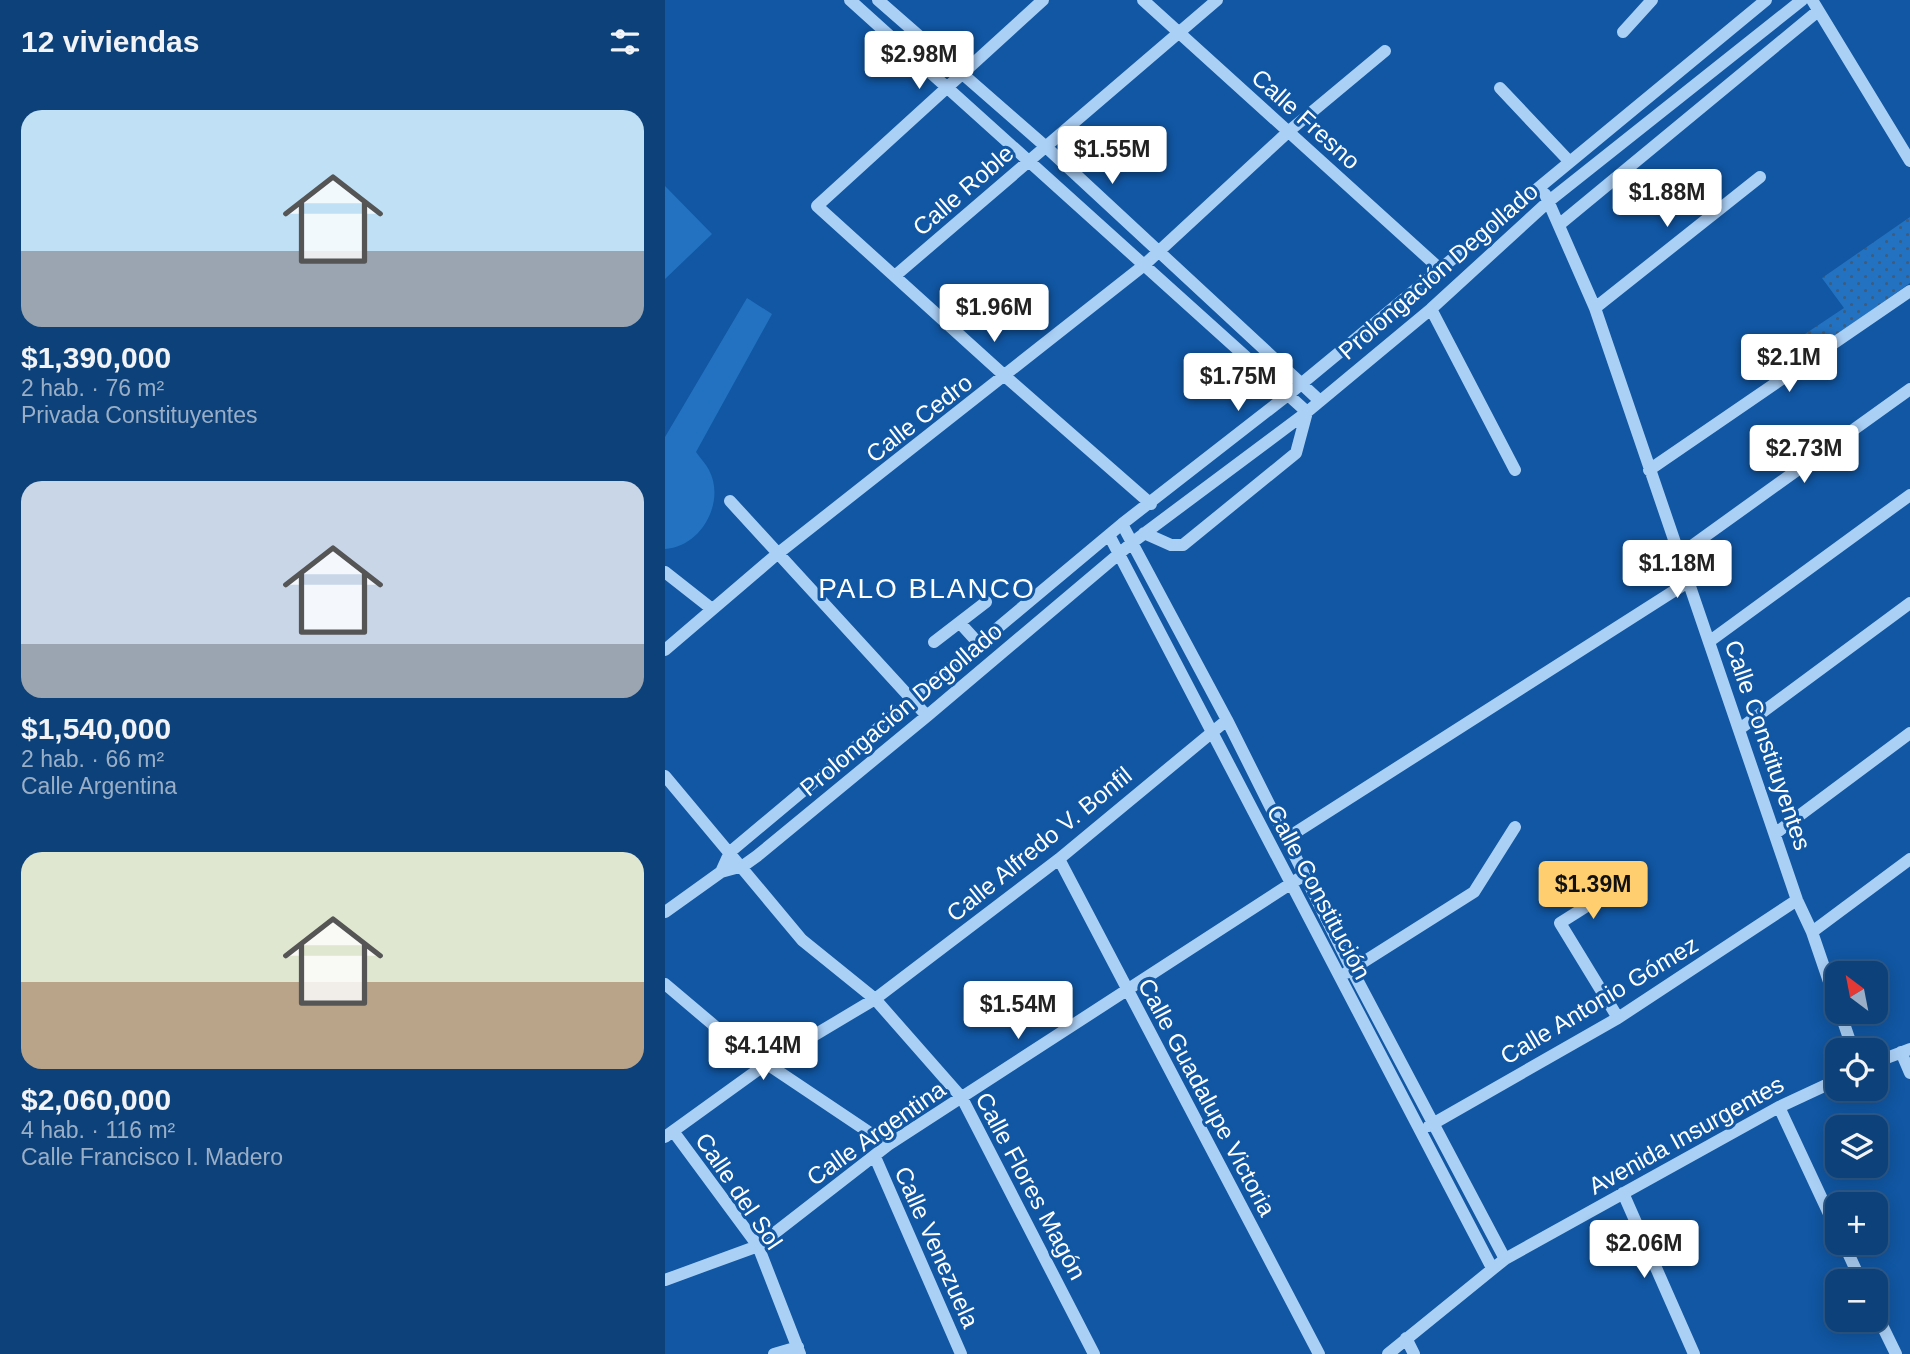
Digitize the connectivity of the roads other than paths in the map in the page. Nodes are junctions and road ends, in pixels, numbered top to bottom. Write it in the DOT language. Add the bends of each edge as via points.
graph roads {
  1 [pos="850,0"];
  2 [pos="878,0"];
  3 [pos="1043,0"];
  4 [pos="1143,0"];
  5 [pos="1217,0"];
  6 [pos="1652,0"];
  7 [pos="1766,0"];
  8 [pos="1803,0"];
  9 [pos="1815,6"];
  10 [pos="1623,32"];
  11 [pos="1179,35"];
  12 [pos="1385,51"];
  13 [pos="962,73"];
  14 [pos="1500,88"];
  15 [pos="946,89"];
  16 [pos="1289,131"];
  17 [pos="1045,146"];
  18 [pos="1569,161"];
  19 [pos="1910,161"];
  20 [pos="1027,162"];
  21 [pos="1760,177"];
  22 [pos="1540,184"];
  23 [pos="1549,201"];
  24 [pos="1560,224"];
  25 [pos="1158,251"];
  26 [pos="1143,266"];
  27 [pos="1440,269"];
  28 [pos="896,275"];
  29 [pos="1910,290"];
  30 [pos="1595,308"];
  31 [pos="1431,309"];
  32 [pos="1006,377"];
  33 [pos="1301,383"];
  34 [pos="1910,389"];
  35 [pos="1289,394"];
  36 [pos="1321,401"];
  37 [pos="1307,412"];
  38 [pos="1515,470"];
  39 [pos="1649,470"];
  40 [pos="1910,495"];
  41 [pos="730,501"];
  42 [pos="1151,504"];
  43 [pos="1122,524"];
  44 [pos="1144,533"];
  45 [pos="1109,535"];
  46 [pos="1133,542"];
  47 [pos="1119,553"];
  48 [pos="776,555"];
  49 [pos="1679,555"];
  50 [pos="665,572"];
  51 [pos="1688,582"];
  52 [pos="986,602"];
  53 [pos="1910,603"];
  54 [pos="712,609"];
  55 [pos="960,623"];
  56 [pos="1710,641"];
  57 [pos="934,642"];
  58 [pos="980,645"];
  59 [pos="665,650"];
  60 [pos="914,699"];
  61 [pos="927,716"];
  62 [pos="1227,720"];
  63 [pos="1741,728"];
  64 [pos="1211,732"];
  65 [pos="1910,733"];
  66 [pos="667,781"];
  67 [pos="1515,827"];
  68 [pos="1776,833"];
  69 [pos="1287,838"];
  70 [pos="730,852"];
  71 [pos="1059,859"];
  72 [pos="1910,859"];
  73 [pos="743,866"];
  74 [pos="721,872"];
  75 [pos="1304,875"];
  76 [pos="1291,883"];
  77 [pos="1609,892"];
  78 [pos="1797,900"];
  79 [pos="665,912"];
  80 [pos="1812,932"];
  81 [pos="1352,970"];
  82 [pos="1825,970"];
  83 [pos="1340,976"];
  84 [pos="665,984"];
  85 [pos="1126,989"];
  86 [pos="875,999"];
  87 [pos="1618,1017"];
  88 [pos="1905,1050"];
  89 [pos="1888,1057"];
  90 [pos="765,1064"];
  91 [pos="1910,1073"];
  92 [pos="1825,1086"];
  93 [pos="962,1098"];
  94 [pos="1779,1107"];
  95 [pos="1434,1123"];
  96 [pos="1420,1131"];
  97 [pos="669,1134"];
  98 [pos="888,1145"];
  99 [pos="875,1157"];
  100 [pos="1623,1193"];
  101 [pos="1825,1205"];
  102 [pos="758,1246"];
  103 [pos="1505,1259"];
  104 [pos="1492,1268"];
  105 [pos="665,1280"];
  106 [pos="1886,1332"];
  107 [pos="1406,1338"];
  108 [pos="799,1350"];
  109 [pos="774,1354"];
  110 [pos="961,1354"];
  111 [pos="1094,1354"];
  112 [pos="1319,1354"];
  113 [pos="1388,1354"];
  114 [pos="1414,1354"];
  115 [pos="1695,1354"];
  116 [pos="1896,1354"];
  1 -- 15 [label="street"];
  2 -- 13 [label="street"];
  3 -- 13 [label="street"];
  4 -- 11 [label="street, Calle Fresno"];
  5 -- 11 [label="street, Calle Roble"];
  6 -- 10 [label="street"];
  7 -- 18 [label="street, Prolongación Degollado"];
  8 -- 23 [label="street, Prolongación Degollado"];
  9 -- 19 [label="street"];
  9 -- 24 [label="street"];
  11 -- 16 [label="street, Calle Fresno"];
  11 -- 17 [label="street, Calle Roble"];
  12 -- 16 [label="street, Calle Cedro"];
  13 -- 15 [label="street"];
  13 -- 17 [label="street"];
  14 -- 18 [label="street"];
  15 -- 20 [label="street"];
  15 -- 28 [label="street" via="817,206"];
  16 -- 25 [label="street, Calle Cedro"];
  16 -- 27 [label="street, Calle Fresno"];
  17 -- 20 [label="street, Calle Roble"];
  17 -- 25 [label="street"];
  18 -- 22 [label="street, Prolongación Degollado"];
  20 -- 26 [label="street"];
  20 -- 28 [label="street, Calle Roble"];
  21 -- 30 [label="street"];
  22 -- 23 [label="street, Calle Constituyentes"];
  22 -- 27 [label="street, Prolongación Degollado"];
  23 -- 24 [label="street, Calle Constituyentes"];
  23 -- 31 [label="street, Prolongación Degollado"];
  24 -- 30 [label="street, Calle Constituyentes"];
  25 -- 26 [label="street, Calle Cedro"];
  25 -- 33 [label="street"];
  26 -- 32 [label="street, Calle Cedro"];
  26 -- 35 [label="street"];
  27 -- 33 [label="street, Prolongación Degollado"];
  28 -- 32 [label="street"];
  29 -- 39 [label="street"];
  30 -- 39 [label="street, Calle Constituyentes"];
  31 -- 36 [label="street, Prolongación Degollado"];
  31 -- 38 [label="street"];
  32 -- 42 [label="street"];
  32 -- 48 [label="street, Calle Cedro"];
  33 -- 35 [label="street, Prolongación Degollado"];
  33 -- 36 [label="street"];
  34 -- 49 [label="street"];
  35 -- 37 [label="street"];
  35 -- 42 [label="street, Prolongación Degollado"];
  36 -- 37 [label="street, Prolongación Degollado"];
  37 -- 44 [label="street, Prolongación Degollado"];
  37 -- 44 [label="street" via="1296,453 1183,545 1171,545"];
  39 -- 49 [label="street, Calle Constituyentes"];
  40 -- 56 [label="street"];
  41 -- 48 [label="street"];
  42 -- 43 [label="street, Prolongación Degollado"];
  43 -- 45 [label="street, Prolongación Degollado"];
  43 -- 46 [label="street, Calle Constitución"];
  44 -- 46 [label="street, Prolongación Degollado"];
  45 -- 47 [label="street, Calle Constitución"];
  45 -- 58 [label="street, Prolongación Degollado"];
  46 -- 47 [label="street, Prolongación Degollado"];
  46 -- 62 [label="street, Calle Constitución"];
  47 -- 61 [label="street, Prolongación Degollado"];
  47 -- 64 [label="street, Calle Constitución"];
  48 -- 54 [label="street, Calle Cedro"];
  48 -- 60 [label="street"];
  49 -- 51 [label="street, Calle Constituyentes"];
  50 -- 54 [label="street"];
  51 -- 56 [label="street, Calle Constituyentes"];
  51 -- 69 [label="street, Calle Constitución"];
  52 -- 55 [label="street"];
  53 -- 63 [label="street"];
  54 -- 59 [label="street, Calle Cedro"];
  55 -- 57 [label="street"];
  55 -- 58 [label="street"];
  56 -- 63 [label="street, Calle Constituyentes"];
  58 -- 60 [label="street, Prolongación Degollado"];
  60 -- 61 [label="street"];
  60 -- 70 [label="street, Prolongación Degollado"];
  61 -- 73 [label="street, Prolongación Degollado"];
  62 -- 64 [label="street, Calle Alfredo V. Bonfil"];
  62 -- 69 [label="street, Calle Constitución"];
  63 -- 68 [label="street, Calle Constituyentes"];
  64 -- 71 [label="street, Calle Alfredo V. Bonfil"];
  64 -- 76 [label="street, Calle Constitución"];
  65 -- 68 [label="street"];
  66 -- 70 [label="street, Calle Flores Magón"];
  67 -- 81 [label="street" via="1474,892"];
  68 -- 78 [label="street, Calle Constituyentes"];
  69 -- 75 [label="street, Calle Constitución"];
  70 -- 73 [label="street, Calle Flores Magón"];
  70 -- 74 [label="street"];
  71 -- 85 [label="street, Calle Guadalupe Victoria"];
  71 -- 86 [label="street, Calle Alfredo V. Bonfil"];
  72 -- 80 [label="street"];
  73 -- 74 [label="street"];
  73 -- 86 [label="street, Calle Flores Magón" via="802,940"];
  74 -- 79 [label="street"];
  75 -- 76 [label="street, Calle Argentina"];
  75 -- 81 [label="street, Calle Constitución"];
  76 -- 83 [label="street, Calle Constitución"];
  76 -- 85 [label="street, Calle Argentina"];
  77 -- 87 [label="street" via="1560,923"];
  78 -- 80 [label="street, Calle Constituyentes"];
  78 -- 87 [label="street, Calle Antonio Gómez"];
  80 -- 82 [label="street, Calle Constituyentes"];
  81 -- 83 [label="street"];
  81 -- 95 [label="street, Calle Constitución"];
  83 -- 96 [label="street, Calle Constitución"];
  84 -- 90 [label="street"];
  85 -- 93 [label="street, Calle Argentina"];
  85 -- 112 [label="street, Calle Guadalupe Victoria"];
  86 -- 90 [label="street, Calle Alfredo V. Bonfil"];
  86 -- 93 [label="street, Calle Flores Magón"];
  87 -- 95 [label="street, Calle Antonio Gómez"];
  88 -- 89 [label="street"];
  88 -- 91 [label="street"];
  90 -- 97 [label="street, Calle Alfredo V. Bonfil"];
  90 -- 98 [label="street"];
  92 -- 94 [label="street, Avenida Insurgentes"];
  93 -- 98 [label="street, Calle Argentina"];
  93 -- 111 [label="street, Calle Flores Magón"];
  94 -- 100 [label="street, Avenida Insurgentes"];
  94 -- 101 [label="street"];
  95 -- 96 [label="street, Calle Antonio Gómez"];
  95 -- 103 [label="street, Calle Constitución"];
  96 -- 104 [label="street, Calle Constitución"];
  97 -- 102 [label="street, Calle del Sol"];
  98 -- 99 [label="street, Calle Argentina"];
  99 -- 102 [label="street, Calle Argentina"];
  99 -- 110 [label="street, Calle Venezuela"];
  100 -- 103 [label="street, Avenida Insurgentes"];
  100 -- 115 [label="street"];
  102 -- 105 [label="street, Calle Argentina"];
  102 -- 108 [label="street, Calle del Sol"];
  103 -- 104 [label="street, Avenida Insurgentes"];
  104 -- 107 [label="street, Avenida Insurgentes"];
  106 -- 116 [label="street"];
  107 -- 113 [label="street, Avenida Insurgentes"];
  107 -- 114 [label="street"];
  108 -- 109 [label="street"];
}
